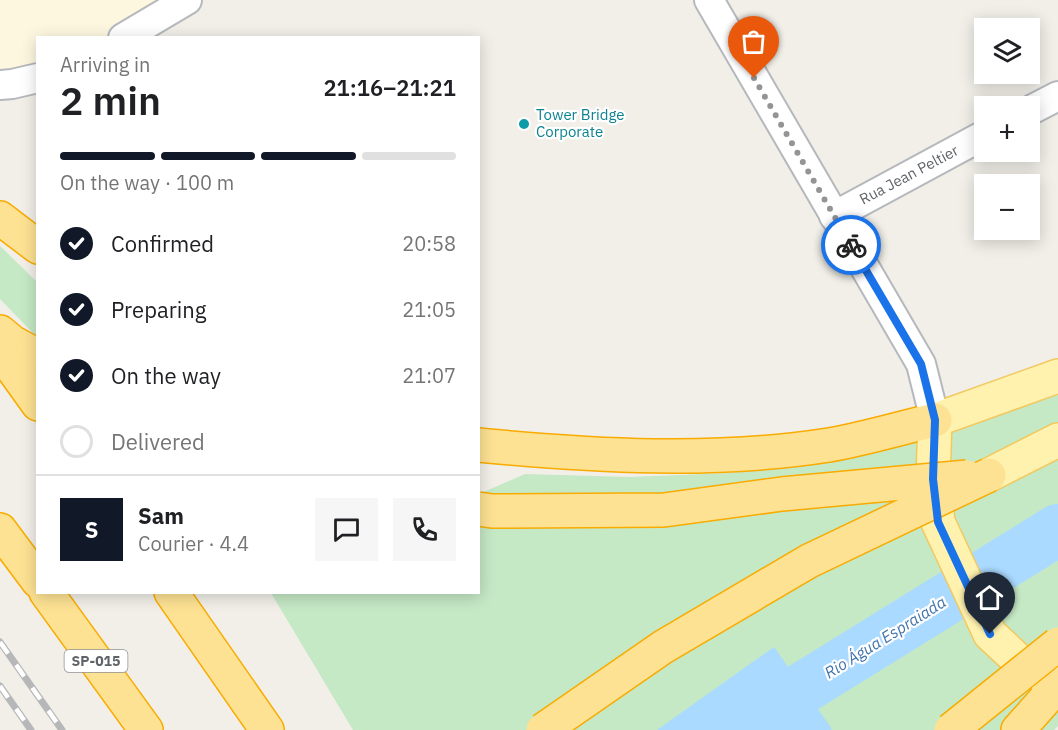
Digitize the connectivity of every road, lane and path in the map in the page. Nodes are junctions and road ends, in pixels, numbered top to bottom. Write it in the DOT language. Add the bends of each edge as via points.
graph roads {
  1 [pos="187,0"];
  2 [pos="709,0"];
  3 [pos="126,36"];
  4 [pos="36,78"];
  5 [pos="0,85"];
  6 [pos="1058,96"];
  7 [pos="1040,105"];
  8 [pos="974,140"];
  9 [pos="834,216"];
  10 [pos="0,218"];
  11 [pos="36,245"];
  12 [pos="0,332"];
  13 [pos="0,351"];
  14 [pos="36,355"];
  15 [pos="1058,376"];
  16 [pos="36,401"];
  17 [pos="935,420"];
  18 [pos="1058,440"];
  19 [pos="480,445"];
  20 [pos="989,475"];
  21 [pos="480,509"];
  22 [pos="0,530"];
  23 [pos="36,578"];
  24 [pos="47,594"];
  25 [pos="172,594"];
  26 [pos="1058,644"];
  27 [pos="1058,684"];
  28 [pos="146,730"];
  29 [pos="267,730"];
  30 [pos="543,730"];
  31 [pos="951,730"];
  32 [pos="1018,730"];
  1 -- 3 [label="street"];
  2 -- 9 [label="street"];
  4 -- 5 [label="street"];
  6 -- 7 [label="street"];
  8 -- 9 [label="street, Rua Jean Peltier"];
  9 -- 17 [label="street" via="921,364"];
  10 -- 11 [label="highway"];
  12 -- 14 [label="highway"];
  13 -- 16 [label="highway"];
  15 -- 17 [label="main road"];
  17 -- 19 [label="highway" via="829,445 742,454 547,452"];
  17 -- 27 [label="main road" via="933,479 938,522 990,634 1020,662"];
  18 -- 20 [label="main road"];
  20 -- 21 [label="highway, bridge" via="782,494 664,510"];
  20 -- 30 [label="highway, bridge" via="809,561 663,647"];
  22 -- 23 [label="highway"];
  24 -- 28 [label="highway, SP-015"];
  25 -- 29 [label="highway"];
  26 -- 31 [label="highway, bridge"];
  27 -- 32 [label="highway"];
}
